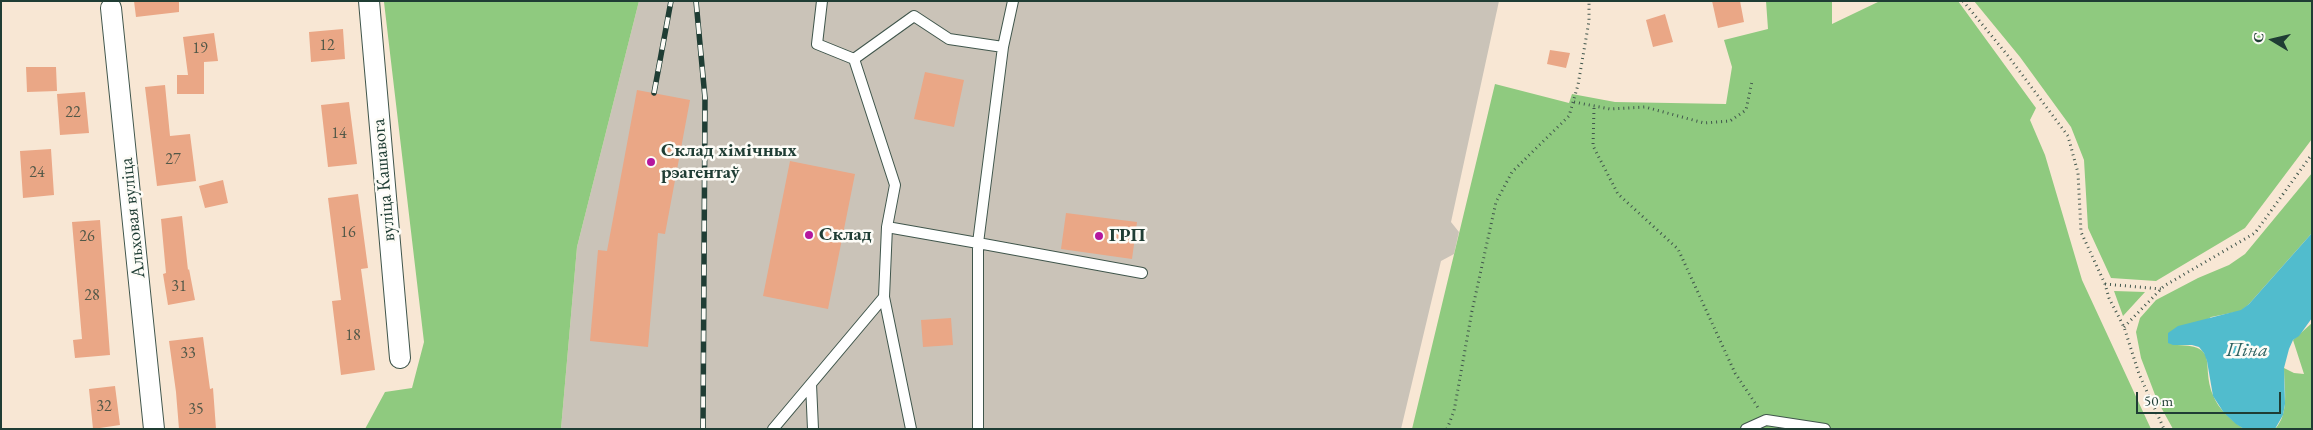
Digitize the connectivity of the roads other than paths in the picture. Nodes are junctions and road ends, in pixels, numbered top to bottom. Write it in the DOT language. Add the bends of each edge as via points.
graph roads {
  1 [pos="369,1"];
  2 [pos="822,1"];
  3 [pos="1013,1"];
  4 [pos="111,8"];
  5 [pos="1003,47"];
  6 [pos="854,59"];
  7 [pos="887,227"];
  8 [pos="978,243"];
  9 [pos="1142,273"];
  10 [pos="884,297"];
  11 [pos="400,358"];
  12 [pos="811,384"];
  13 [pos="154,429"];
  14 [pos="773,429"];
  15 [pos="813,429"];
  16 [pos="911,429"];
  17 [pos="978,429"];
  18 [pos="1746,429"];
  19 [pos="1825,429"];
  1 -- 11 [label="street, вуліца Кашавога"];
  2 -- 6 [label="lane" via="818,44"];
  3 -- 5 [label="lane"];
  4 -- 13 [label="street, Альховая вуліца"];
  5 -- 6 [label="lane" via="949,39 914,16"];
  5 -- 8 [label="lane"];
  6 -- 7 [label="lane" via="896,185"];
  7 -- 8 [label="lane"];
  7 -- 10 [label="lane"];
  8 -- 9 [label="lane"];
  8 -- 17 [label="lane"];
  10 -- 12 [label="lane"];
  10 -- 16 [label="lane"];
  12 -- 14 [label="lane"];
  12 -- 15 [label="lane"];
  18 -- 19 [label="lane" via="1766,420"];
}
